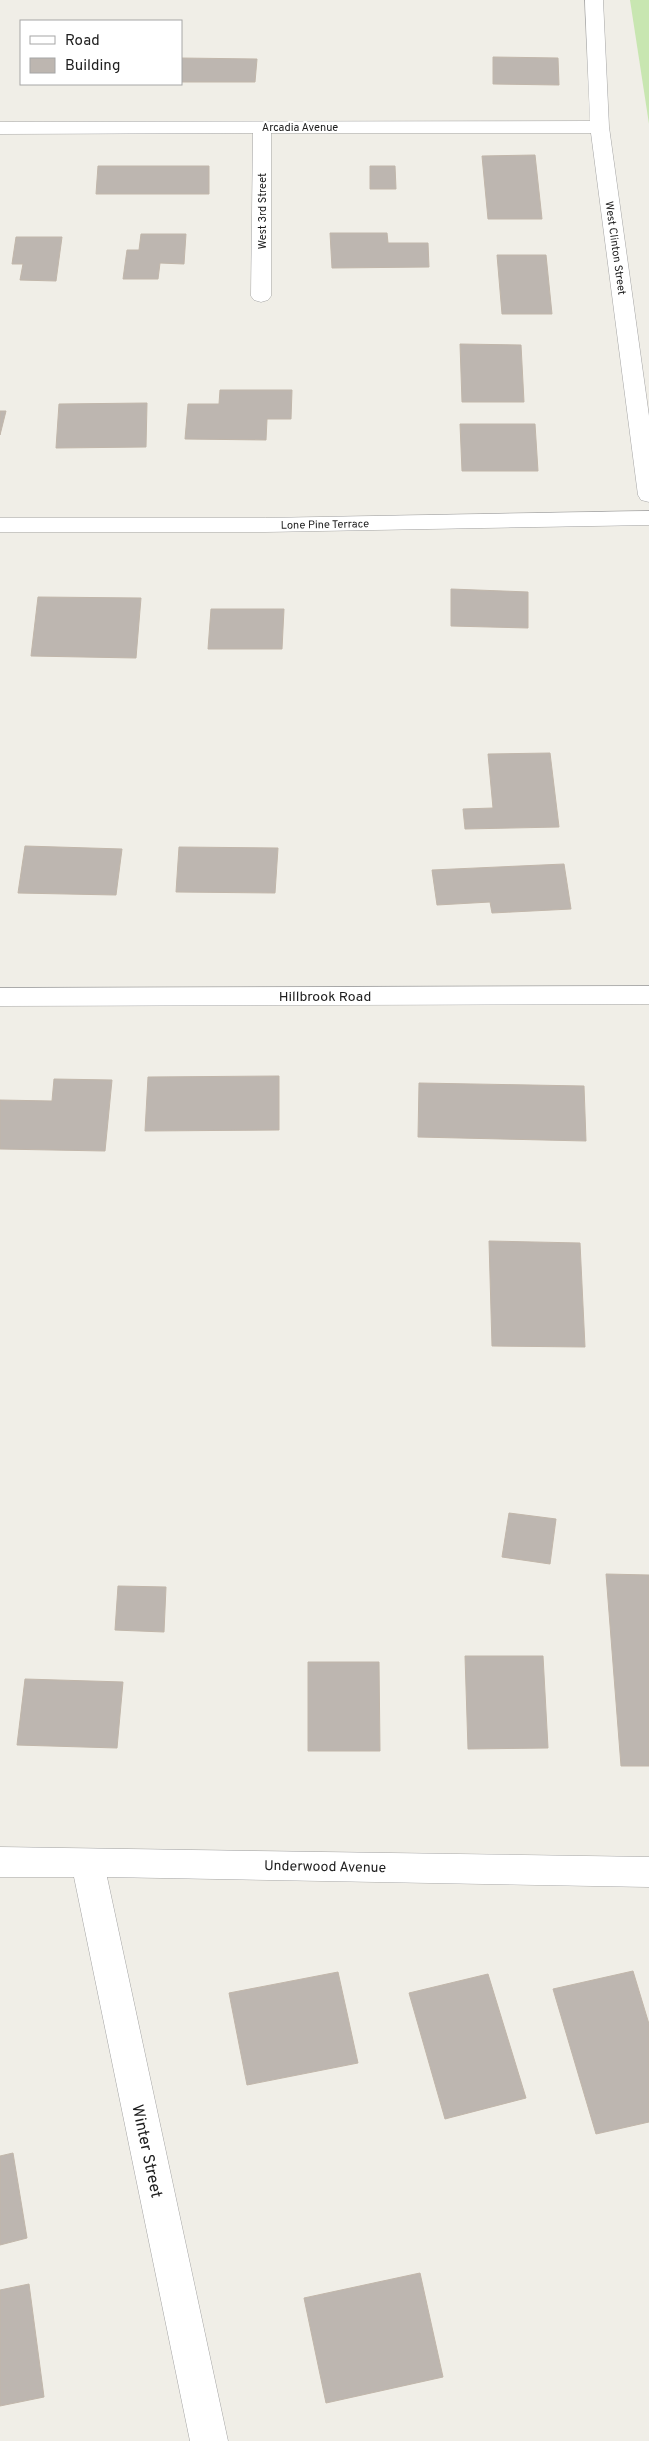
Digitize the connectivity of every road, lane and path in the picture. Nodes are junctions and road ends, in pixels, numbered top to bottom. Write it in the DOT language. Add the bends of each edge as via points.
graph roads {
  1 [pos="594,0"];
  2 [pos="262,127"];
  3 [pos="600,127"];
  4 [pos="0,128"];
  5 [pos="261,296"];
  6 [pos="649,495"];
  7 [pos="649,518"];
  8 [pos="0,525"];
  9 [pos="649,995"];
  10 [pos="0,997"];
  11 [pos="0,1862"];
  12 [pos="86,1862"];
  13 [pos="649,1872"];
  14 [pos="208,2441"];
  1 -- 3 [label="street, West Clinton Street"];
  2 -- 3 [label="street, Arcadia Avenue"];
  2 -- 4 [label="street, Arcadia Avenue"];
  2 -- 5 [label="street, West 3rd Street"];
  3 -- 6 [label="street, West Clinton Street"];
  7 -- 8 [label="street, Lone Pine Terrace" via="264,525"];
  9 -- 10 [label="street, Hillbrook Road"];
  11 -- 12 [label="street, Underwood Avenue"];
  12 -- 13 [label="street, Underwood Avenue"];
  12 -- 14 [label="street, Winter Street"];
}
